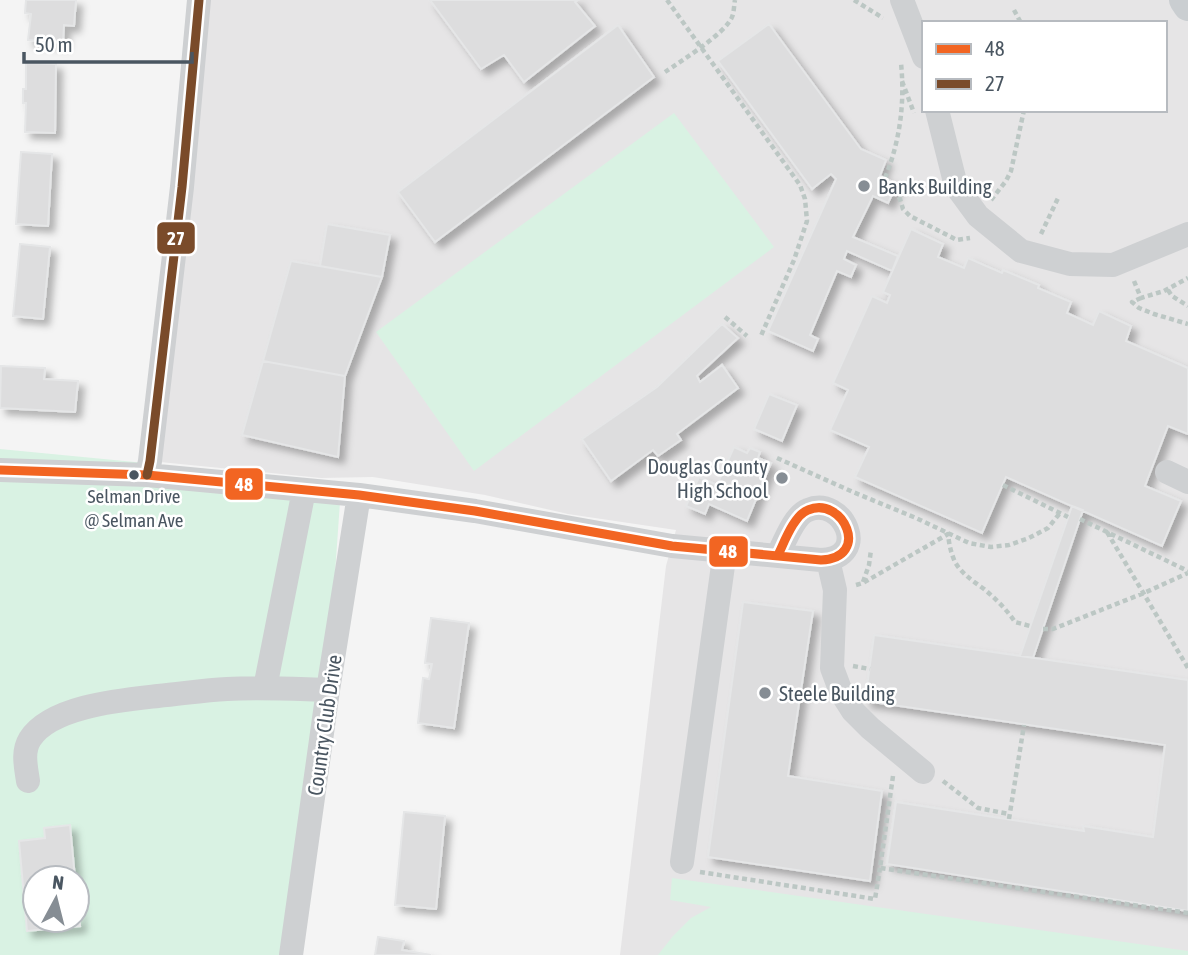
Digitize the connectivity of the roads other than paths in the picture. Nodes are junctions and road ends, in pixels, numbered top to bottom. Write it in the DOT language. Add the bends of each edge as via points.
graph roads {
  1 [pos="199,0"];
  2 [pos="1184,0"];
  3 [pos="1188,6"];
  4 [pos="894,7"];
  5 [pos="912,57"];
  6 [pos="938,112"];
  7 [pos="1188,234"];
  8 [pos="0,470"];
  9 [pos="147,475"];
  10 [pos="304,490"];
  11 [pos="359,495"];
  12 [pos="725,551"];
  13 [pos="778,555"];
  14 [pos="828,560"];
  15 [pos="265,688"];
  16 [pos="328,690"];
  17 [pos="923,772"];
  18 [pos="28,781"];
  19 [pos="682,862"];
  20 [pos="291,955"];
  1 -- 9 [label="street" via="180,206"];
  2 -- 3 [label="main road"];
  4 -- 5 [label="street"];
  6 -- 7 [label="street" via="956,186 976,227 1021,251 1070,264 1113,265"];
  8 -- 9 [label="street"];
  9 -- 10 [label="street"];
  10 -- 11 [label="street"];
  10 -- 15 [label="street"];
  11 -- 12 [label="street"];
  11 -- 16 [label="street, Country Club Drive"];
  12 -- 13 [label="street"];
  12 -- 19 [label="street"];
  13 -- 14 [label="street"];
  13 -- 14 [label="street" via="799,517 807,510 829,509 842,518 848,543 845,552"];
  14 -- 17 [label="street" via="835,590 832,668 841,692 870,729"];
  15 -- 16 [label="street"];
  15 -- 18 [label="street" via="106,702 61,716 39,728 29,741 25,754"];
  16 -- 20 [label="street, Country Club Drive"];
}
